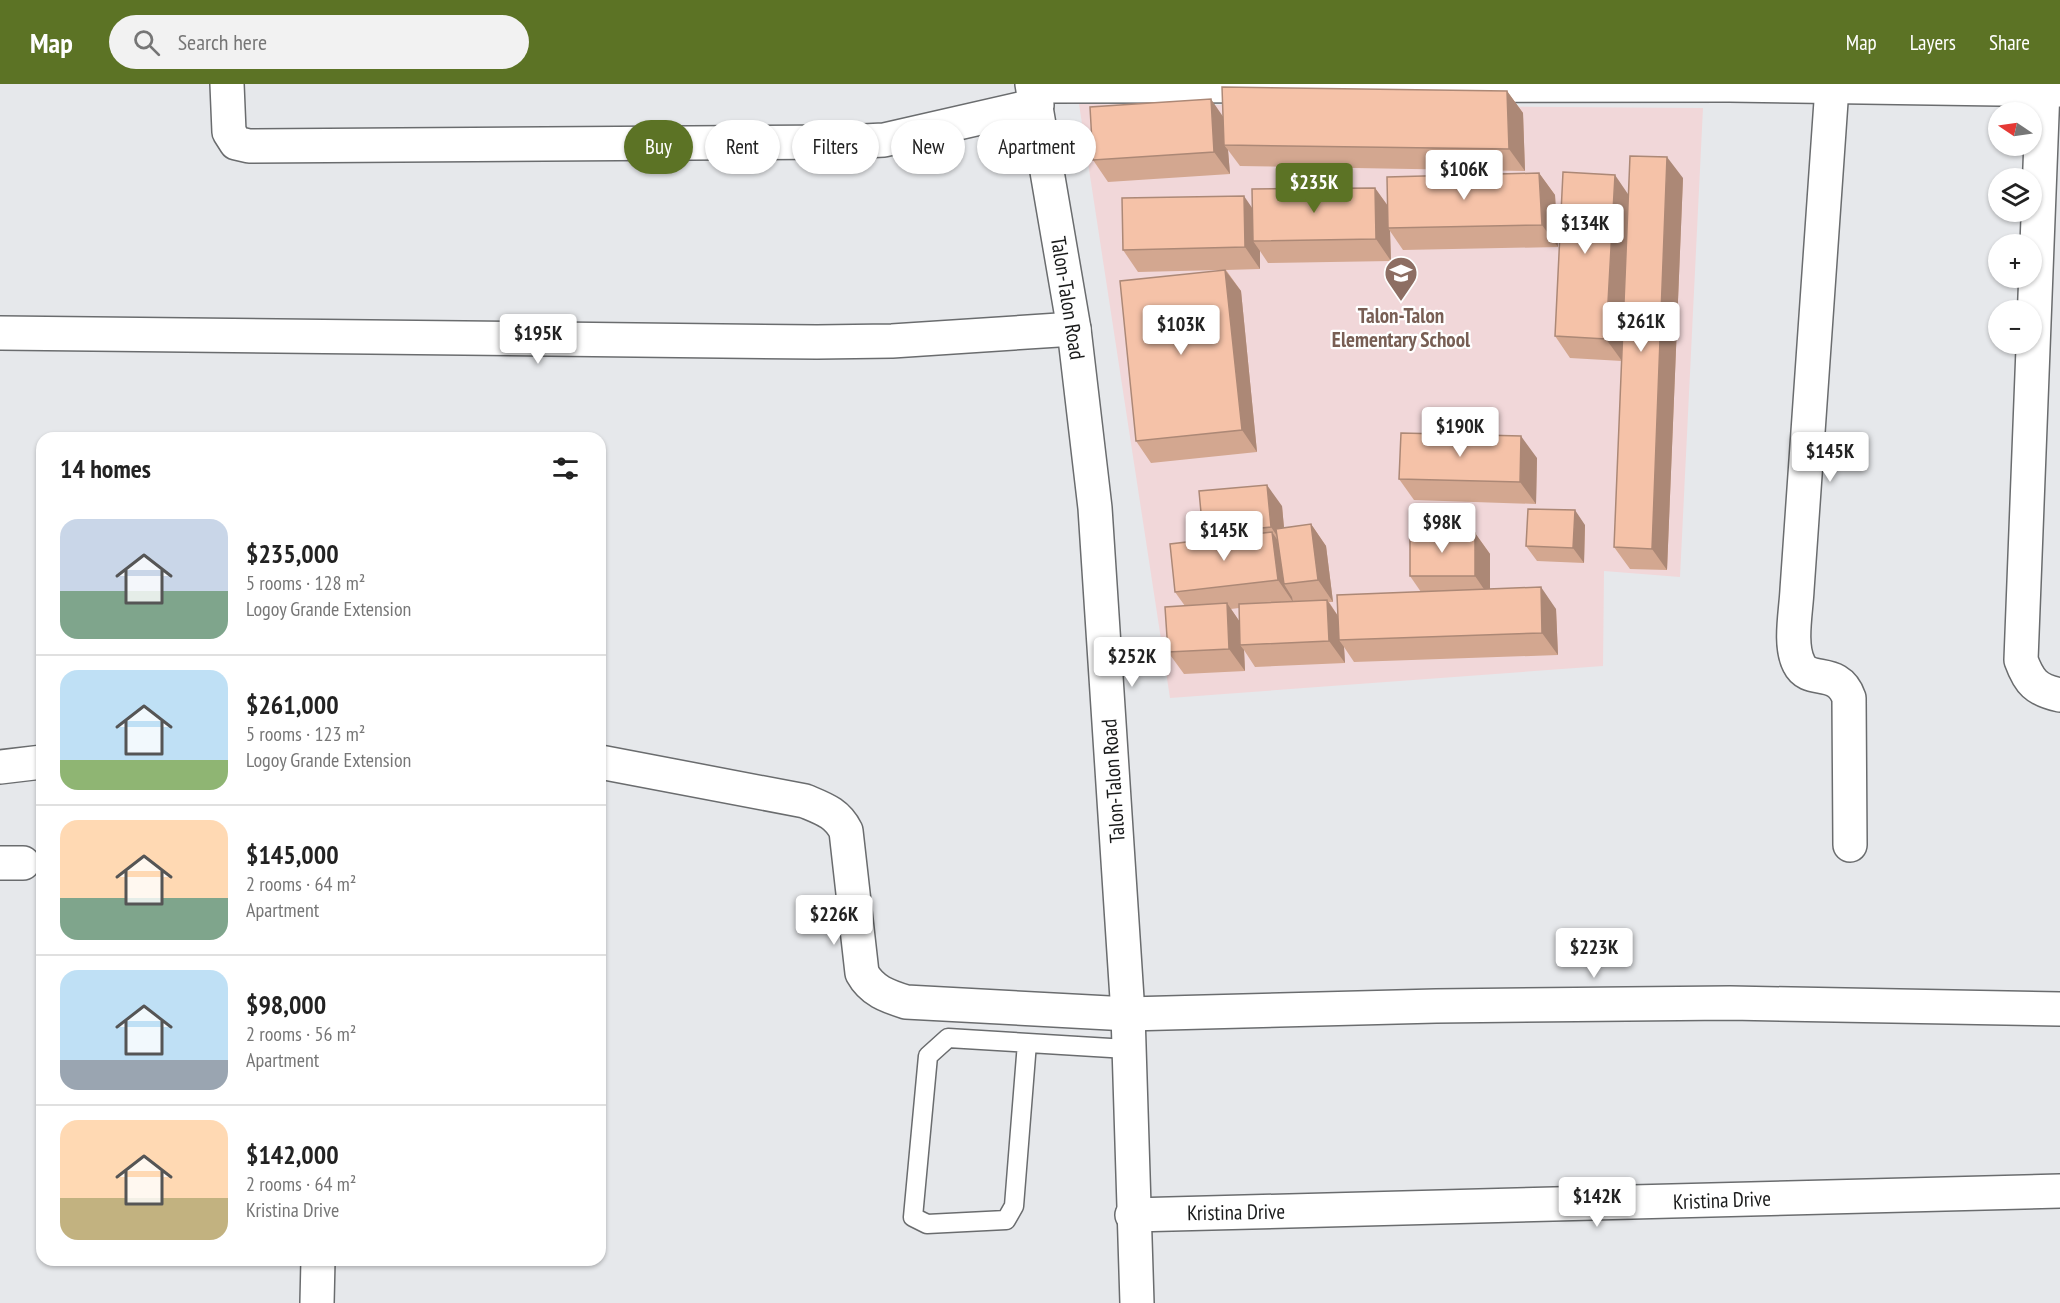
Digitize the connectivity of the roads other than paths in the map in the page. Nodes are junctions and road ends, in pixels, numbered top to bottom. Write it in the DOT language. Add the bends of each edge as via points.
graph roads {
  1 [pos="227,84"];
  2 [pos="1729,85"];
  3 [pos="1921,86"];
  4 [pos="1832,87"];
  5 [pos="2051,89"];
  6 [pos="1034,92"];
  7 [pos="1074,329"];
  8 [pos="0,333"];
  9 [pos="2060,695"];
  10 [pos="36,763"];
  11 [pos="606,763"];
  12 [pos="0,767"];
  13 [pos="1850,845"];
  14 [pos="2060,1009"];
  15 [pos="1128,1014"];
  16 [pos="1027,1043"];
  17 [pos="1127,1049"];
  18 [pos="2060,1191"];
  19 [pos="1132,1215"];
  20 [pos="318,1266"];
  21 [pos="317,1303"];
  22 [pos="1137,1303"];
  1 -- 6 [label="street" via="229,132 236,142 249,146 863,141 916,133"];
  2 -- 4 [label="street"];
  2 -- 6 [label="street"];
  3 -- 4 [label="street"];
  3 -- 5 [label="street"];
  4 -- 13 [label="street" via="1795,653 1807,673 1836,679 1845,686 1849,698"];
  5 -- 9 [label="street" via="2021,660 2029,682 2041,691"];
  6 -- 7 [label="street, Talon-Talon Road"];
  7 -- 8 [label="street" via="817,342"];
  7 -- 15 [label="street, Talon-Talon Road" via="1095,508"];
  10 -- 12 [label="street"];
  11 -- 15 [label="street" via="805,801 832,812 846,831 862,972 869,985 886,996 906,1002"];
  14 -- 15 [label="street" via="1730,1003"];
  15 -- 17 [label="street, Talon-Talon Road"];
  16 -- 16 [label="lane" via="948,1038 928,1056 913,1217 927,1224 1006,1220 1014,1206"];
  16 -- 17 [label="lane"];
  17 -- 19 [label="street, Talon-Talon Road"];
  18 -- 19 [label="street, Kristina Drive"];
  19 -- 22 [label="street, Talon-Talon Road"];
  20 -- 21 [label="street"];
}
